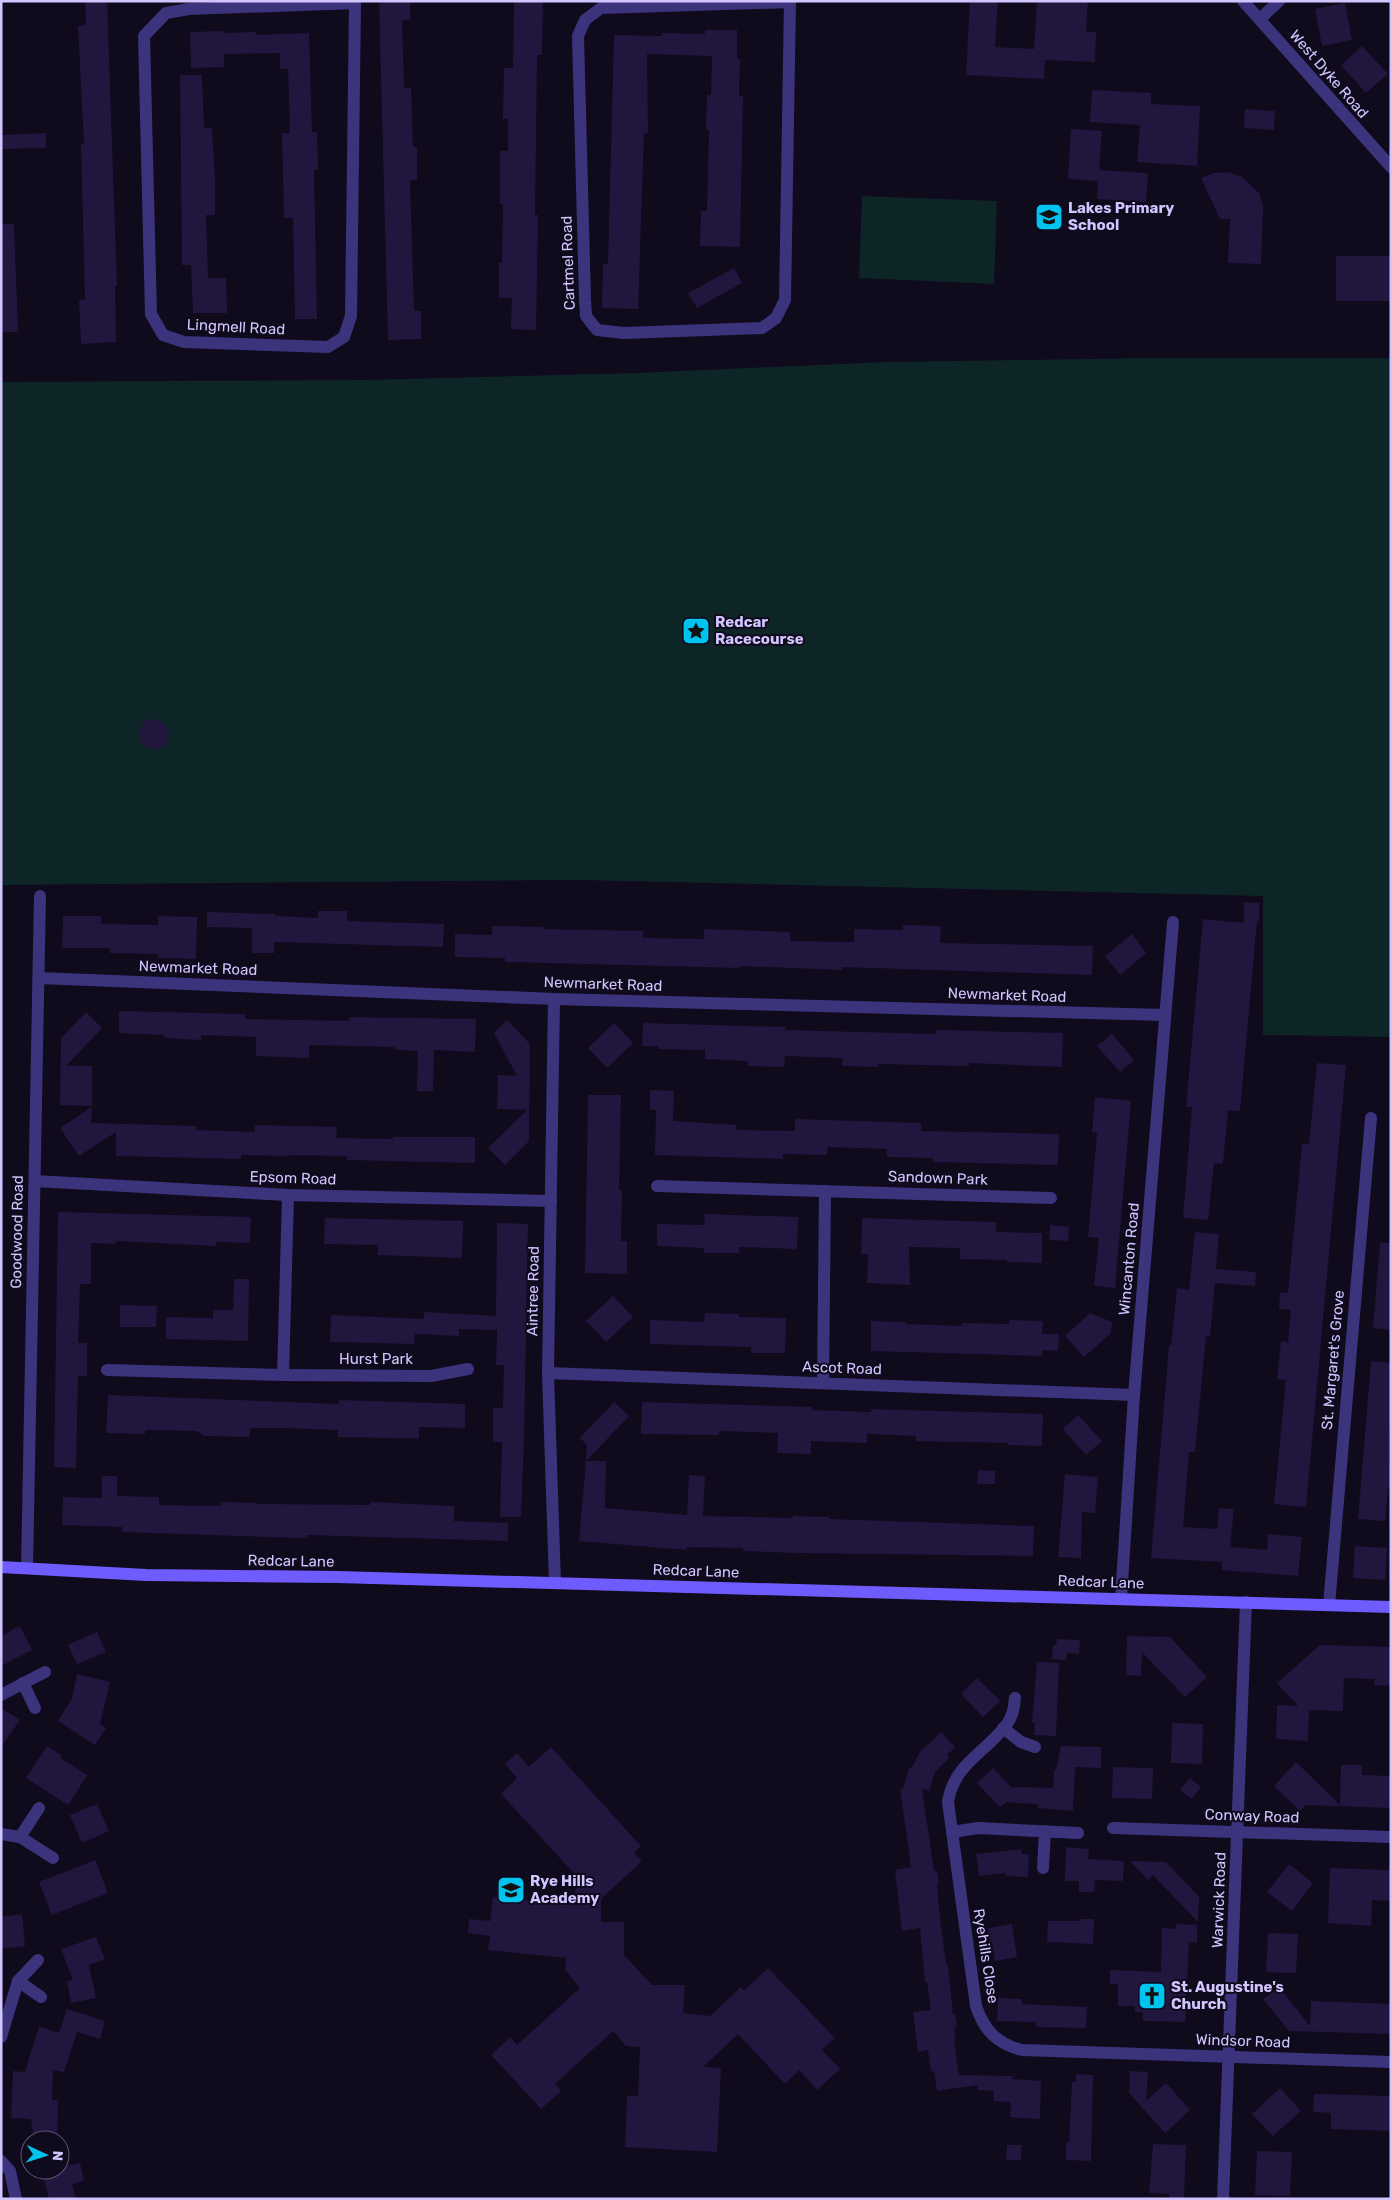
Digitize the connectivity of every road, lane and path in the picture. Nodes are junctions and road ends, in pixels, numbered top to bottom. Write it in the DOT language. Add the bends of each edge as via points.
graph roads {
  1 [pos="1244,1"];
  2 [pos="1279,1"];
  3 [pos="355,2"];
  4 [pos="790,2"];
  5 [pos="1260,19"];
  6 [pos="1390,164"];
  7 [pos="40,896"];
  8 [pos="1173,922"];
  9 [pos="39,978"];
  10 [pos="554,999"];
  11 [pos="1165,1015"];
  12 [pos="1370,1118"];
  13 [pos="35,1181"];
  14 [pos="657,1186"];
  15 [pos="825,1191"];
  16 [pos="288,1196"];
  17 [pos="1051,1198"];
  18 [pos="551,1201"];
  19 [pos="468,1369"];
  20 [pos="107,1370"];
  21 [pos="548,1373"];
  22 [pos="283,1375"];
  23 [pos="823,1383"];
  24 [pos="1134,1395"];
  25 [pos="1,1567"];
  26 [pos="26,1568"];
  27 [pos="555,1583"];
  28 [pos="1121,1599"];
  29 [pos="1246,1602"];
  30 [pos="1329,1605"];
  31 [pos="1391,1607"];
  32 [pos="45,1672"];
  33 [pos="23,1683"];
  34 [pos="1,1694"];
  35 [pos="1016,1698"];
  36 [pos="35,1708"];
  37 [pos="1004,1728"];
  38 [pos="1035,1747"];
  39 [pos="39,1808"];
  40 [pos="1113,1828"];
  41 [pos="1045,1831"];
  42 [pos="952,1832"];
  43 [pos="1238,1832"];
  44 [pos="1078,1833"];
  45 [pos="1,1834"];
  46 [pos="20,1836"];
  47 [pos="1391,1837"];
  48 [pos="53,1858"];
  49 [pos="1043,1868"];
  50 [pos="38,1960"];
  51 [pos="18,1981"];
  52 [pos="41,1997"];
  53 [pos="1,2037"];
  54 [pos="1094,2052"];
  55 [pos="1229,2057"];
  56 [pos="1391,2062"];
  57 [pos="1,2161"];
  58 [pos="16,2199"];
  59 [pos="1223,2199"];
  1 -- 5 [label="street, West Dyke Road"];
  2 -- 5 [label="street"];
  3 -- 3 [label="street, Lingmell Road" via="189,9 166,13 144,36 151,314 163,335 184,342 328,347 344,337 351,316"];
  4 -- 4 [label="street, Cartmel Road" via="786,300 776,318 762,328 624,333 597,330 586,316 578,36 585,20 601,8"];
  5 -- 6 [label="street, West Dyke Road"];
  7 -- 9 [label="street, Goodwood Road"];
  8 -- 11 [label="street, Wincanton Road"];
  9 -- 10 [label="street, Newmarket Road"];
  9 -- 13 [label="street, Goodwood Road"];
  10 -- 11 [label="street, Newmarket Road"];
  10 -- 18 [label="street, Aintree Road"];
  11 -- 24 [label="street, Wincanton Road"];
  12 -- 30 [label="street, St. Margaret's Grove"];
  13 -- 16 [label="street, Epsom Road"];
  13 -- 26 [label="street, Goodwood Road"];
  14 -- 15 [label="street, Sandown Park"];
  15 -- 17 [label="street, Sandown Park"];
  15 -- 23 [label="street"];
  16 -- 18 [label="street, Epsom Road"];
  16 -- 22 [label="street"];
  18 -- 21 [label="street, Aintree Road"];
  19 -- 22 [label="street, Hurst Park" via="431,1376"];
  20 -- 22 [label="street, Hurst Park"];
  21 -- 23 [label="street, Ascot Road"];
  21 -- 27 [label="street, Aintree Road"];
  23 -- 24 [label="street, Ascot Road"];
  24 -- 28 [label="street, Wincanton Road"];
  25 -- 26 [label="main road, Redcar Lane"];
  26 -- 27 [label="main road, Redcar Lane" via="146,1575"];
  27 -- 28 [label="main road, Redcar Lane"];
  28 -- 29 [label="main road, Redcar Lane"];
  29 -- 30 [label="main road, Redcar Lane"];
  29 -- 43 [label="street, Warwick Road"];
  30 -- 31 [label="main road, Redcar Lane"];
  32 -- 33 [label="street"];
  33 -- 34 [label="street"];
  33 -- 36 [label="street"];
  35 -- 37 [label="street, Ryehills Close"];
  37 -- 38 [label="street" via="1021,1742"];
  37 -- 42 [label="street, Ryehills Close" via="961,1769 954,1780 948,1802"];
  39 -- 46 [label="street"];
  40 -- 43 [label="street, Conway Road"];
  41 -- 42 [label="street" via="978,1828"];
  41 -- 44 [label="street"];
  41 -- 49 [label="street"];
  42 -- 54 [label="street, Ryehills Close" via="976,2006 986,2029 1008,2047 1022,2050"];
  43 -- 47 [label="street, Conway Road"];
  43 -- 55 [label="street, Warwick Road"];
  45 -- 46 [label="street"];
  46 -- 48 [label="street"];
  50 -- 51 [label="street"];
  51 -- 52 [label="street"];
  51 -- 53 [label="street"];
  54 -- 55 [label="street, Windsor Road"];
  55 -- 56 [label="street, Windsor Road"];
  55 -- 59 [label="street, Warwick Road"];
  57 -- 58 [label="street" via="10,2172"];
}
